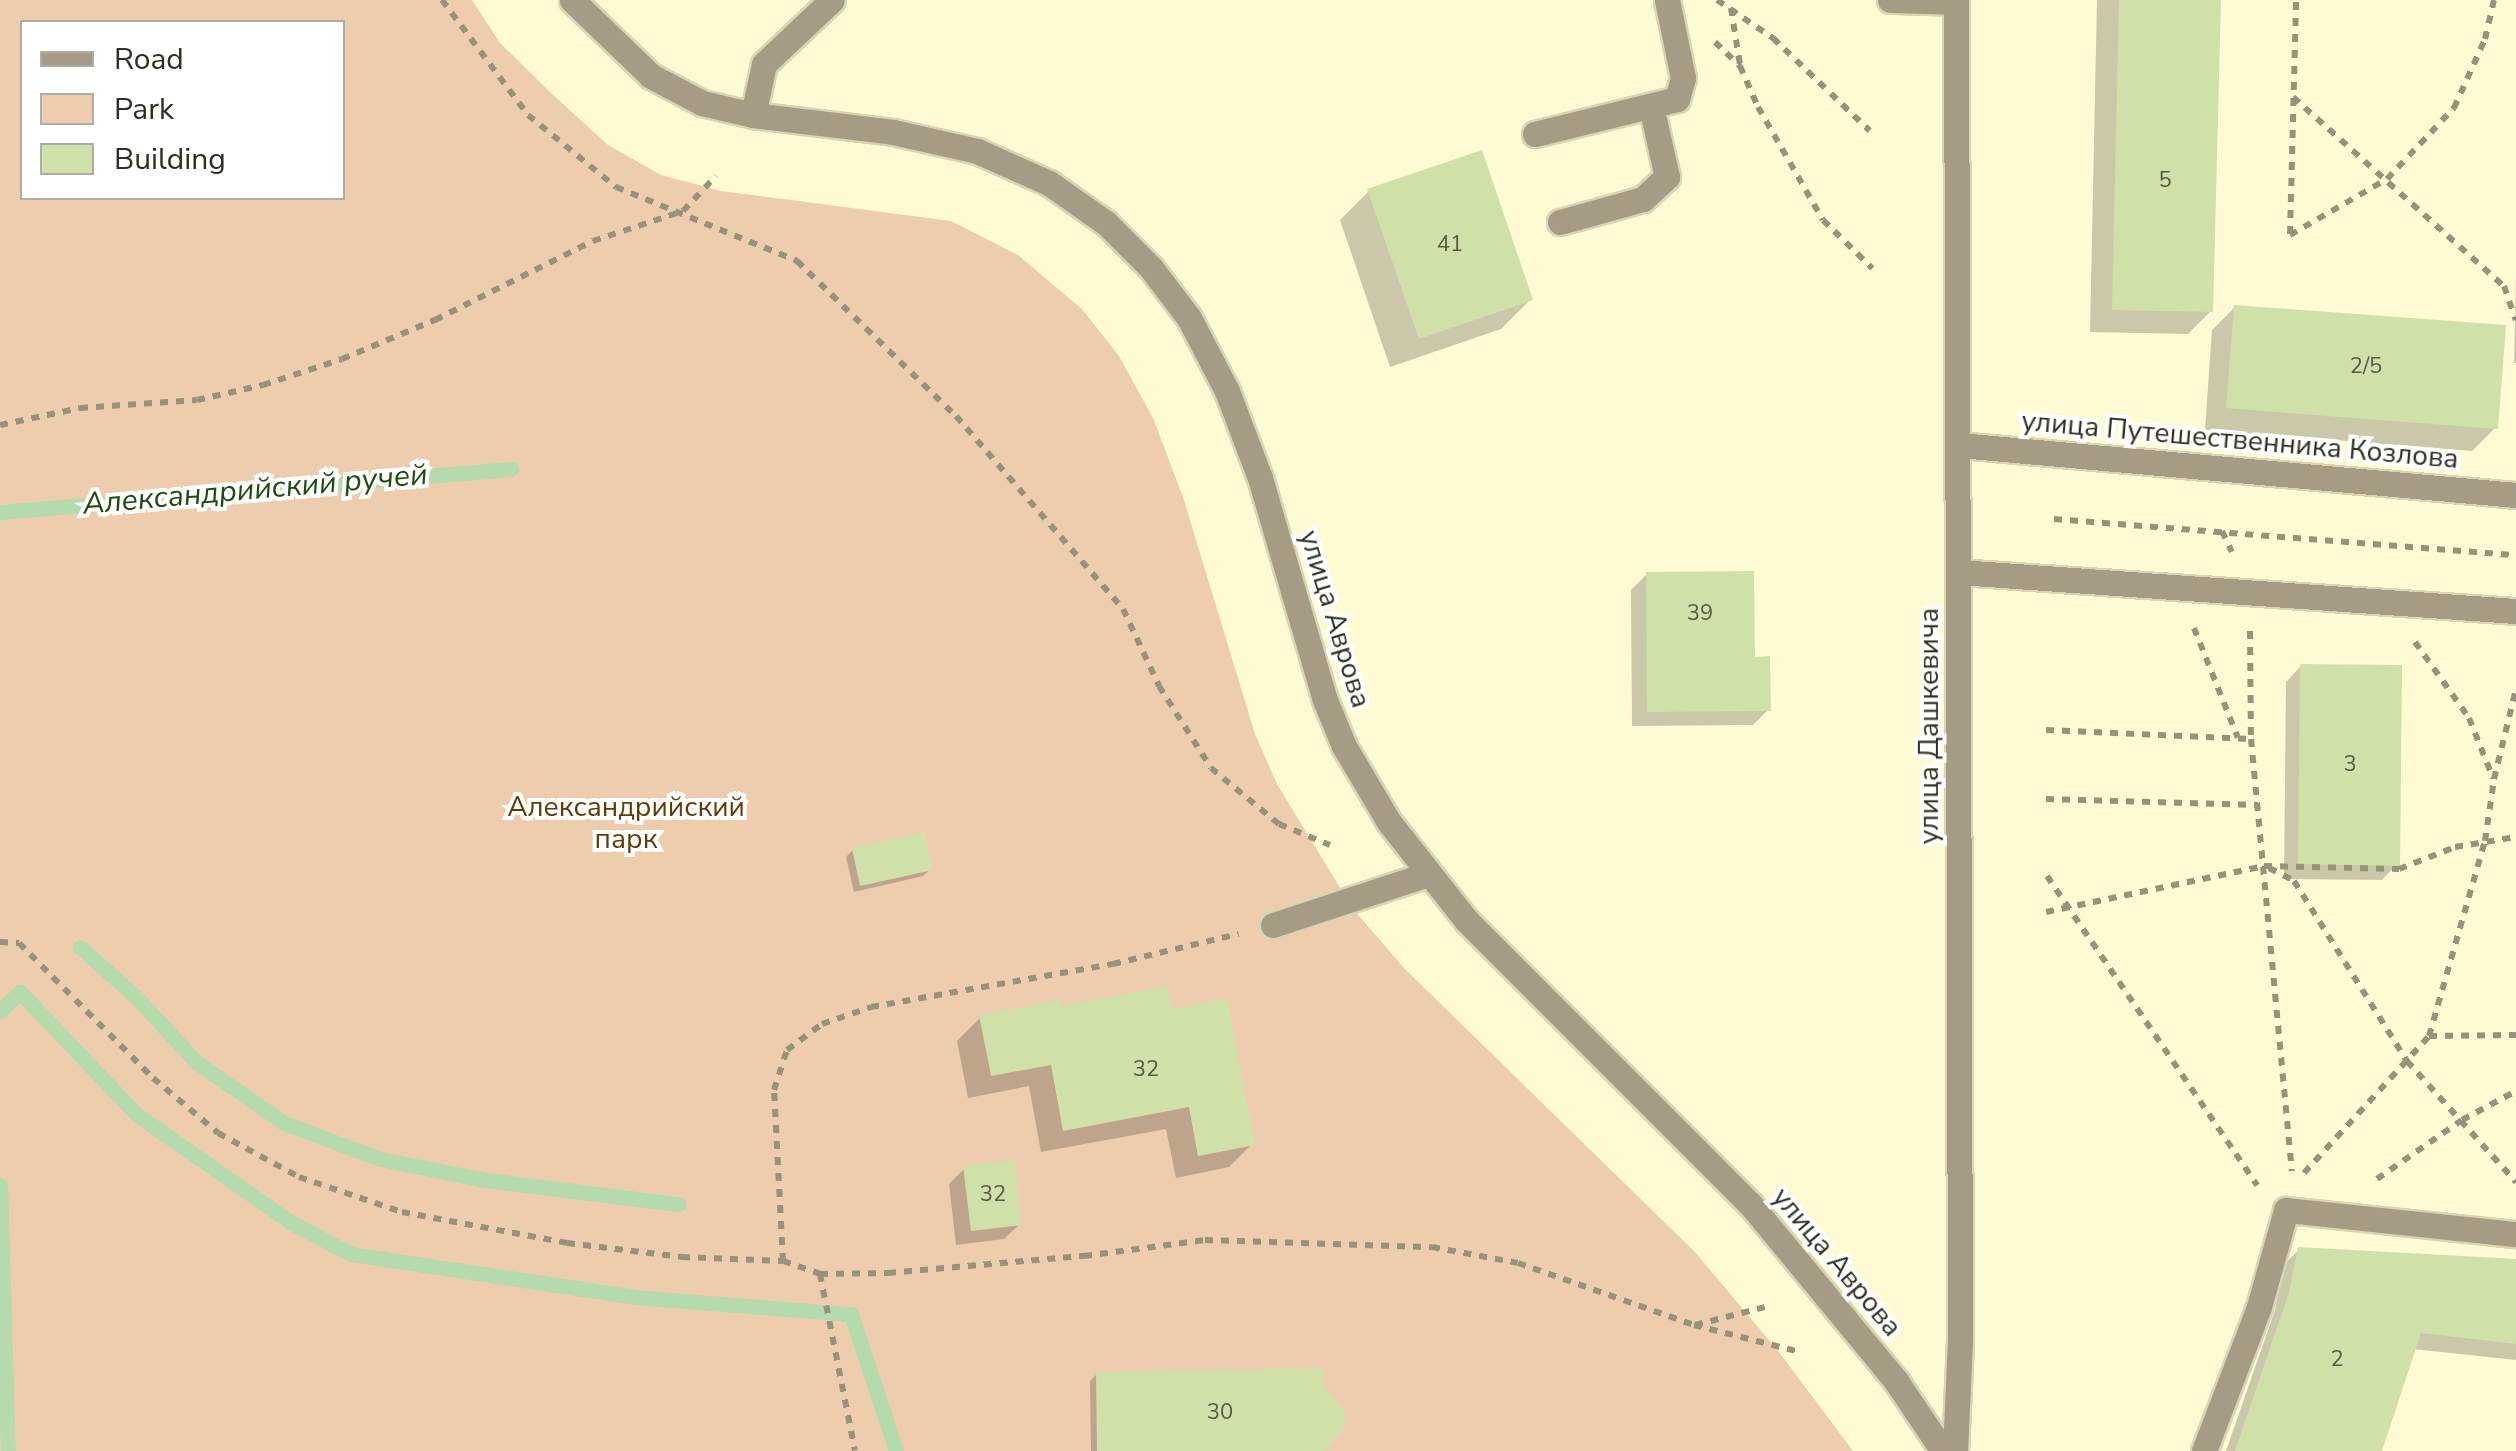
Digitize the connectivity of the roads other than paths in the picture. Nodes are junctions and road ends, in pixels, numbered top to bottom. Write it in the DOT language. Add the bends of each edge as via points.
graph roads {
  1 [pos="572,0"];
  2 [pos="832,0"];
  3 [pos="1667,0"];
  4 [pos="1890,0"];
  5 [pos="1956,1"];
  6 [pos="1651,106"];
  7 [pos="753,115"];
  8 [pos="1535,134"];
  9 [pos="1560,222"];
  10 [pos="1958,445"];
  11 [pos="2516,494"];
  12 [pos="1958,572"];
  13 [pos="2516,611"];
  14 [pos="1428,874"];
  15 [pos="1273,925"];
  16 [pos="2516,1234"];
  17 [pos="1943,1451"];
  18 [pos="1955,1451"];
  19 [pos="2204,1451"];
  1 -- 7 [label="street, улица Аврова" via="651,76 702,103"];
  2 -- 7 [label="street" via="764,64"];
  3 -- 6 [label="street" via="1682,78 1677,99"];
  4 -- 5 [label="street"];
  5 -- 10 [label="street, улица Дашкевича"];
  6 -- 8 [label="street"];
  6 -- 9 [label="street" via="1667,177 1644,199"];
  7 -- 14 [label="street, улица Аврова" via="893,132 976,151 1049,183 1106,223 1151,268 1189,318 1228,390 1344,746"];
  10 -- 11 [label="street, улица Путешественника Козлова"];
  10 -- 12 [label="street, улица Дашкевича"];
  12 -- 13 [label="street"];
  12 -- 18 [label="street, улица Дашкевича"];
  14 -- 15 [label="street"];
  14 -- 17 [label="street, улица Аврова" via="1762,1218 1896,1381"];
  16 -- 19 [label="street" via="2286,1210"];
}
